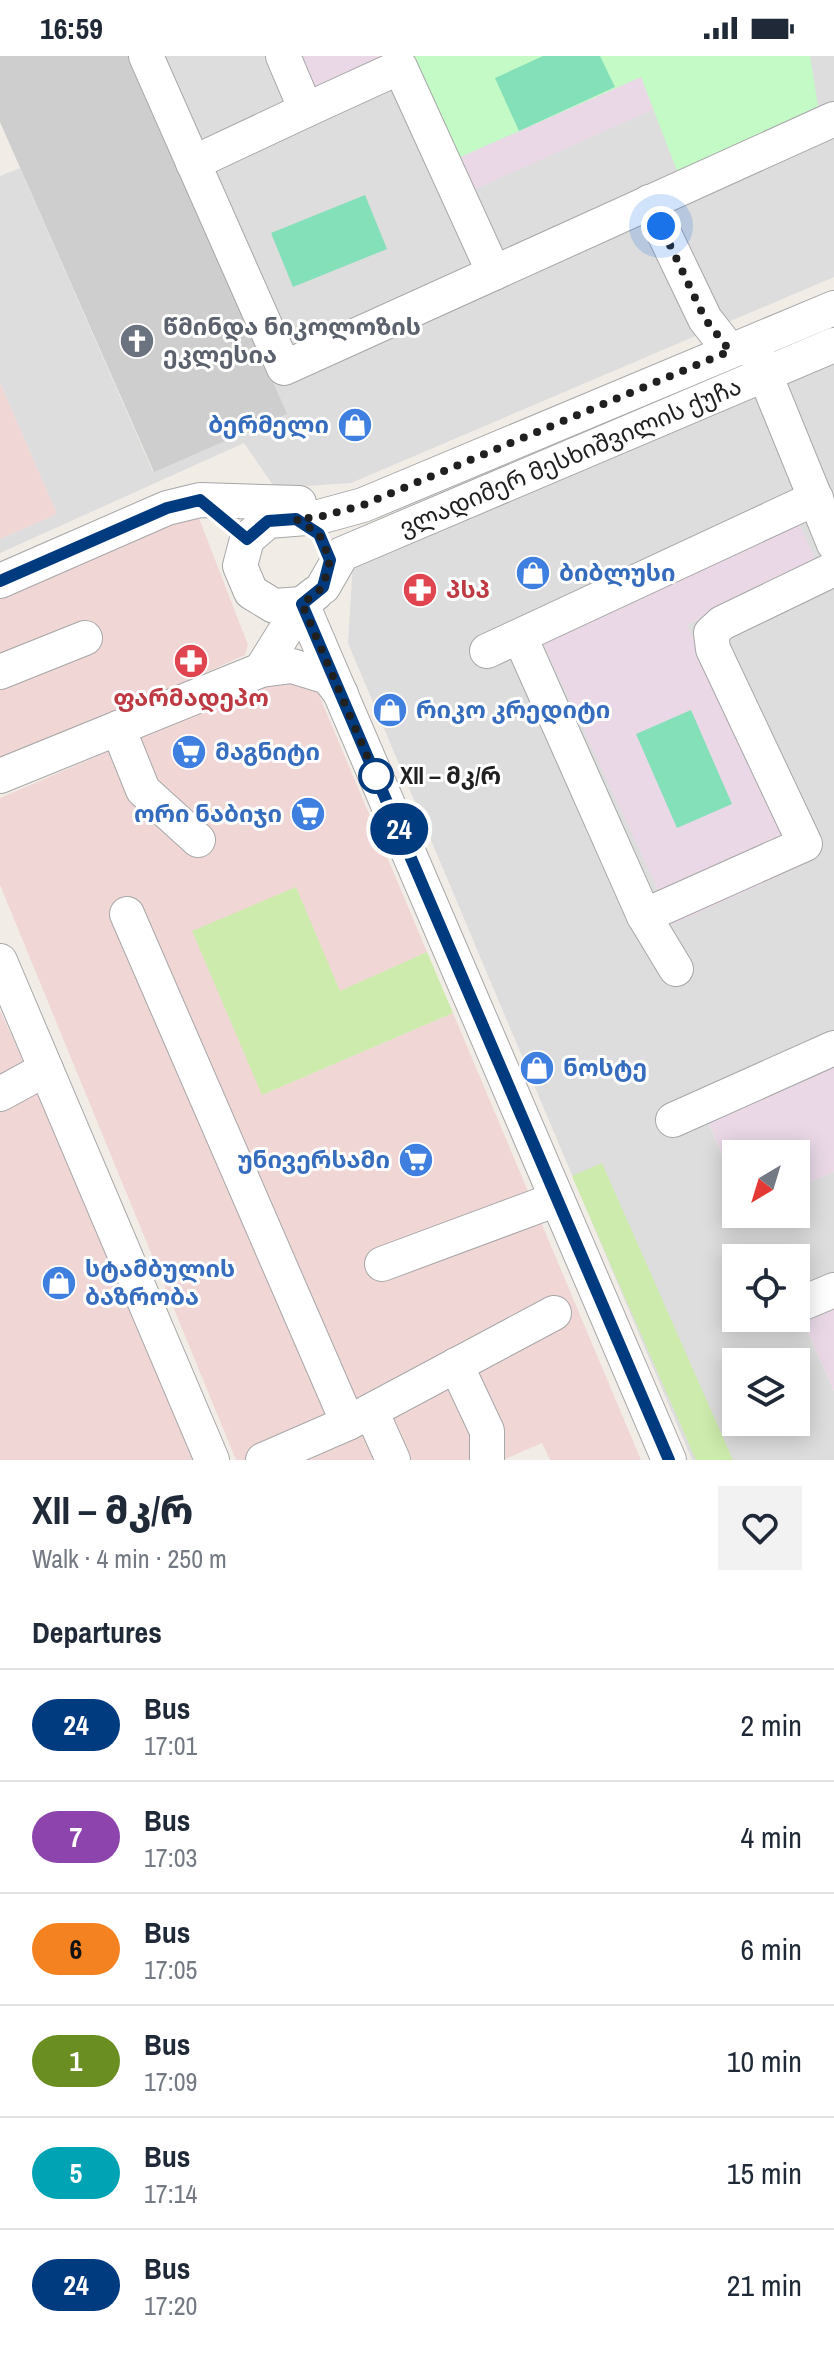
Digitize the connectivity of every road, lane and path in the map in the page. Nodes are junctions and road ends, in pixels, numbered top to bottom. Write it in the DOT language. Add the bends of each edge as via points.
graph roads {
  1 [pos="146,56"];
  2 [pos="283,56"];
  3 [pos="306,110"];
  4 [pos="834,119"];
  5 [pos="193,163"];
  6 [pos="649,202"];
  7 [pos="494,273"];
  8 [pos="834,308"];
  9 [pos="834,345"];
  10 [pos="741,347"];
  11 [pos="765,374"];
  12 [pos="816,498"];
  13 [pos="200,500"];
  14 [pos="363,505"];
  15 [pos="296,519"];
  16 [pos="247,539"];
  17 [pos="834,544"];
  18 [pos="834,569"];
  19 [pos="0,581"];
  20 [pos="313,596"];
  21 [pos="520,637"];
  22 [pos="85,638"];
  23 [pos="487,651"];
  24 [pos="261,670"];
  25 [pos="0,672"];
  26 [pos="341,695"];
  27 [pos="118,728"];
  28 [pos="0,776"];
  29 [pos="198,840"];
  30 [pos="127,914"];
  31 [pos="644,916"];
  32 [pos="0,961"];
  33 [pos="676,969"];
  34 [pos="834,1048"];
  35 [pos="46,1069"];
  36 [pos="0,1094"];
  37 [pos="673,1120"];
  38 [pos="557,1199"];
  39 [pos="382,1264"];
  40 [pos="834,1290"];
  41 [pos="810,1300"];
  42 [pos="554,1313"];
  43 [pos="456,1365"];
  44 [pos="360,1417"];
  45 [pos="212,1460"];
  46 [pos="263,1460"];
  47 [pos="393,1460"];
  48 [pos="487,1460"];
  49 [pos="669,1460"];
  1 -- 5 [label="street"];
  2 -- 3 [label="street"];
  3 -- 5 [label="street"];
  3 -- 7 [label="street" via="400,67"];
  4 -- 6 [label="street"];
  5 -- 7 [label="street" via="284,368"];
  6 -- 7 [label="street"];
  6 -- 10 [label="street" via="705,319"];
  8 -- 10 [label="street, ვლადიმერ მესხიშვილის ქუჩა"];
  9 -- 11 [label="street, ვლადიმერ მესხიშვილის ქუჩა"];
  10 -- 11 [label="street"];
  10 -- 14 [label="street, ვლადიმერ მესხიშვილის ქუჩა"];
  11 -- 12 [label="street"];
  11 -- 20 [label="street, ვლადიმერ მესხიშვილის ქუჩა" via="342,554"];
  12 -- 17 [label="street"];
  12 -- 21 [label="street"];
  13 -- 14 [label="street"];
  13 -- 16 [label="street"];
  13 -- 19 [label="street" via="167,508"];
  14 -- 15 [label="street, ვლადიმერ მესხიშვილის ქუჩა"];
  15 -- 16 [label="street" via="268,521"];
  15 -- 20 [label="street" via="319,534 330,560"];
  16 -- 20 [label="street" via="240,566 251,592 274,606"];
  18 -- 31 [label="street" via="711,633 713,649 805,844"];
  20 -- 24 [label="street, ვლადიმერ მესხიშვილის ქუჩა"];
  20 -- 26 [label="street"];
  21 -- 23 [label="street"];
  21 -- 31 [label="street"];
  22 -- 25 [label="street"];
  24 -- 26 [label="street" via="304,669 328,677"];
  24 -- 27 [label="street"];
  26 -- 38 [label="street"];
  27 -- 28 [label="street"];
  27 -- 29 [label="street" via="143,790"];
  30 -- 44 [label="street"];
  31 -- 33 [label="street"];
  32 -- 35 [label="street"];
  34 -- 37 [label="street"];
  35 -- 36 [label="street"];
  35 -- 45 [label="street"];
  38 -- 39 [label="street"];
  38 -- 49 [label="street"];
  40 -- 41 [label="street"];
  42 -- 43 [label="street"];
  43 -- 44 [label="street"];
  43 -- 48 [label="street" via="487,1431"];
  44 -- 46 [label="street"];
  44 -- 47 [label="street"];
}
